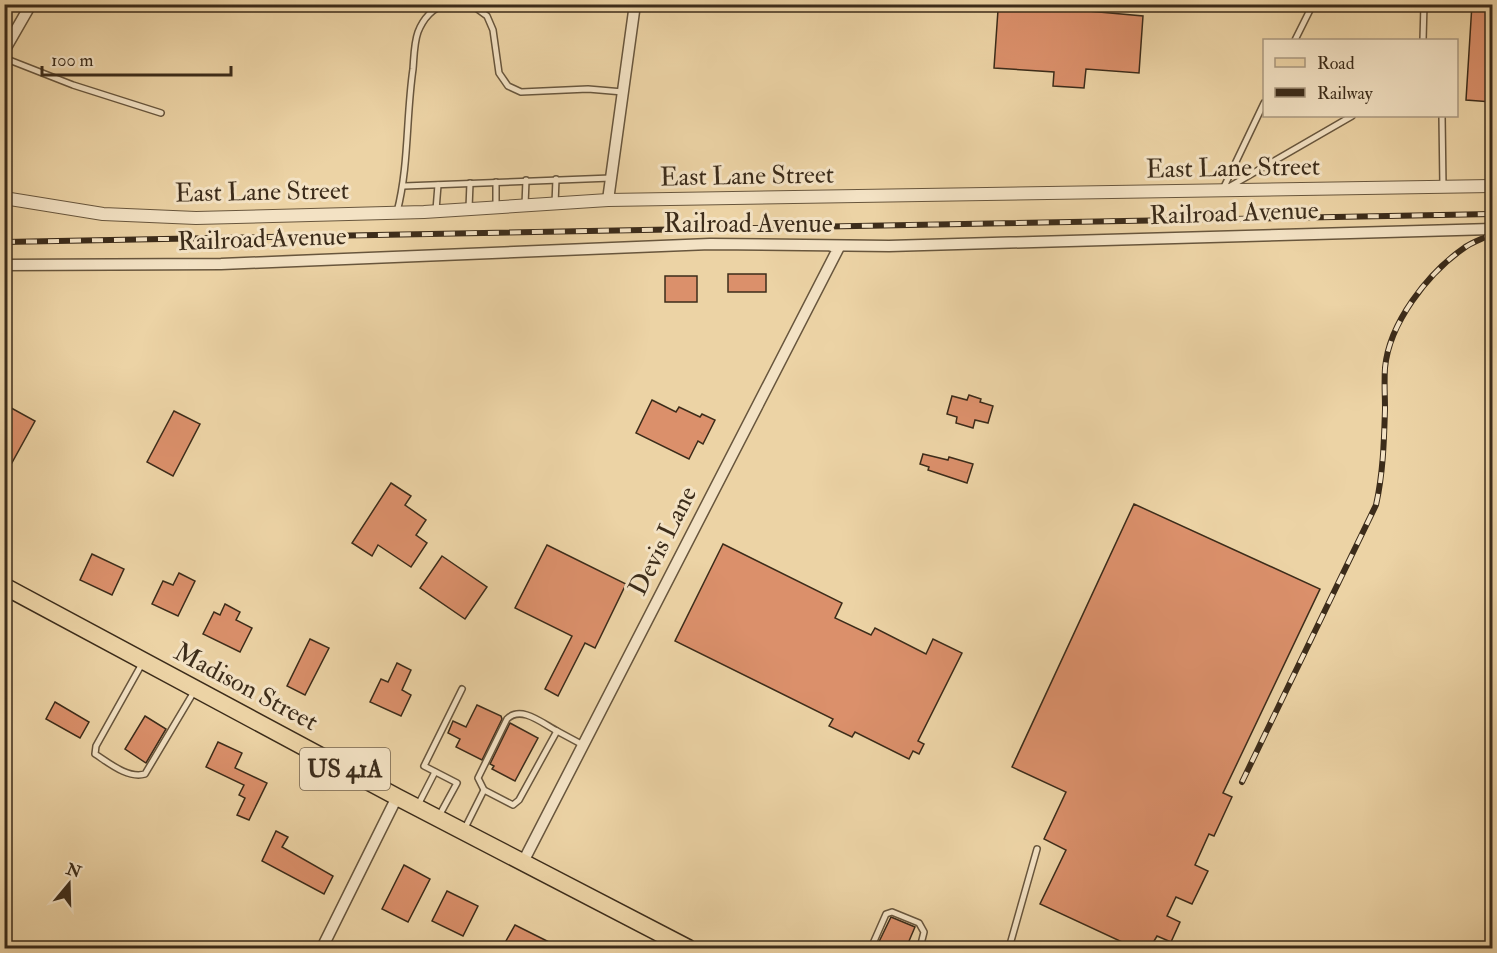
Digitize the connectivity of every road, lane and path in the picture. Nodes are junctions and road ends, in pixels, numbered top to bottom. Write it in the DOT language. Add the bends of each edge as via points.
graph roads {
  1 [pos="31,4"];
  2 [pos="447,4"];
  3 [pos="462,4"];
  4 [pos="635,4"];
  5 [pos="1313,4"];
  6 [pos="1424,4"];
  7 [pos="1296,39"];
  8 [pos="1423,39"];
  9 [pos="4,51"];
  10 [pos="4,58"];
  11 [pos="623,92"];
  12 [pos="1263,105"];
  13 [pos="161,113"];
  14 [pos="1350,117"];
  15 [pos="1442,117"];
  16 [pos="611,177"];
  17 [pos="556,179"];
  18 [pos="526,180"];
  19 [pos="496,182"];
  20 [pos="470,183"];
  21 [pos="438,184"];
  22 [pos="404,186"];
  23 [pos="1492,186"];
  24 [pos="1443,187"];
  25 [pos="1222,190"];
  26 [pos="4,198"];
  27 [pos="608,201"];
  28 [pos="555,204"];
  29 [pos="525,206"];
  30 [pos="496,207"];
  31 [pos="470,209"];
  32 [pos="436,211"];
  33 [pos="397,212"];
  34 [pos="1492,229"];
  35 [pos="832,246"];
  36 [pos="4,265"];
  37 [pos="4,585"];
  38 [pos="144,660"];
  39 [pos="195,688"];
  40 [pos="462,689"];
  41 [pos="556,731"];
  42 [pos="583,745"];
  43 [pos="435,772"];
  44 [pos="484,790"];
  45 [pos="397,797"];
  46 [pos="417,807"];
  47 [pos="438,818"];
  48 [pos="463,831"];
  49 [pos="1037,849"];
  50 [pos="523,862"];
  51 [pos="322,948"];
  52 [pos="688,948"];
  53 [pos="871,948"];
  54 [pos="920,948"];
  55 [pos="1009,948"];
  1 -- 9 [label="street"];
  2 -- 22 [label="lane" via="428,15 418,32"];
  3 -- 11 [label="lane" via="487,16 499,73 508,86 521,92"];
  4 -- 11 [label="street"];
  5 -- 7 [label="lane"];
  6 -- 8 [label="lane"];
  10 -- 13 [label="lane"];
  11 -- 16 [label="street"];
  12 -- 25 [label="lane"];
  14 -- 25 [label="lane"];
  15 -- 24 [label="lane"];
  16 -- 17 [label="lane"];
  16 -- 27 [label="street"];
  17 -- 18 [label="lane"];
  17 -- 28 [label="lane"];
  18 -- 19 [label="lane"];
  18 -- 29 [label="lane"];
  19 -- 20 [label="lane"];
  19 -- 30 [label="lane"];
  20 -- 21 [label="lane"];
  20 -- 31 [label="lane"];
  21 -- 22 [label="lane"];
  21 -- 32 [label="lane"];
  22 -- 33 [label="lane"];
  23 -- 24 [label="street, East Lane Street"];
  24 -- 25 [label="street, East Lane Street"];
  25 -- 27 [label="street, East Lane Street"];
  26 -- 33 [label="street, East Lane Street" via="103,214 161,217"];
  27 -- 28 [label="street, East Lane Street"];
  28 -- 29 [label="street, East Lane Street"];
  29 -- 30 [label="street, East Lane Street"];
  30 -- 31 [label="street, East Lane Street"];
  31 -- 32 [label="street, East Lane Street"];
  32 -- 33 [label="street, East Lane Street"];
  34 -- 35 [label="street, Railroad Avenue"];
  35 -- 36 [label="street, Railroad Avenue" via="710,244 221,264"];
  35 -- 42 [label="street, Devis Lane" via="839,247"];
  37 -- 38 [label="main road, Madison Street / US 41A"];
  38 -- 39 [label="main road, Madison Street / US 41A"];
  38 -- 39 [label="lane" via="96,746 95,754 110,764 127,773 146,774"];
  39 -- 45 [label="main road, Madison Street / US 41A"];
  40 -- 43 [label="lane" via="424,766"];
  41 -- 42 [label="lane"];
  41 -- 44 [label="lane" via="513,805"];
  41 -- 44 [label="lane" via="522,712 513,713 478,778"];
  42 -- 50 [label="street, Devis Lane"];
  43 -- 46 [label="lane"];
  43 -- 47 [label="lane" via="457,783"];
  44 -- 48 [label="lane"];
  45 -- 46 [label="main road, Madison Street / US 41A"];
  45 -- 51 [label="street"];
  46 -- 47 [label="main road, Madison Street / US 41A"];
  47 -- 48 [label="main road, Madison Street / US 41A"];
  48 -- 50 [label="main road, Madison Street / US 41A"];
  49 -- 55 [label="lane"];
  50 -- 52 [label="main road, Madison Street / US 41A"];
  53 -- 54 [label="lane" via="886,914 892,912 919,923 924,932"];
}
